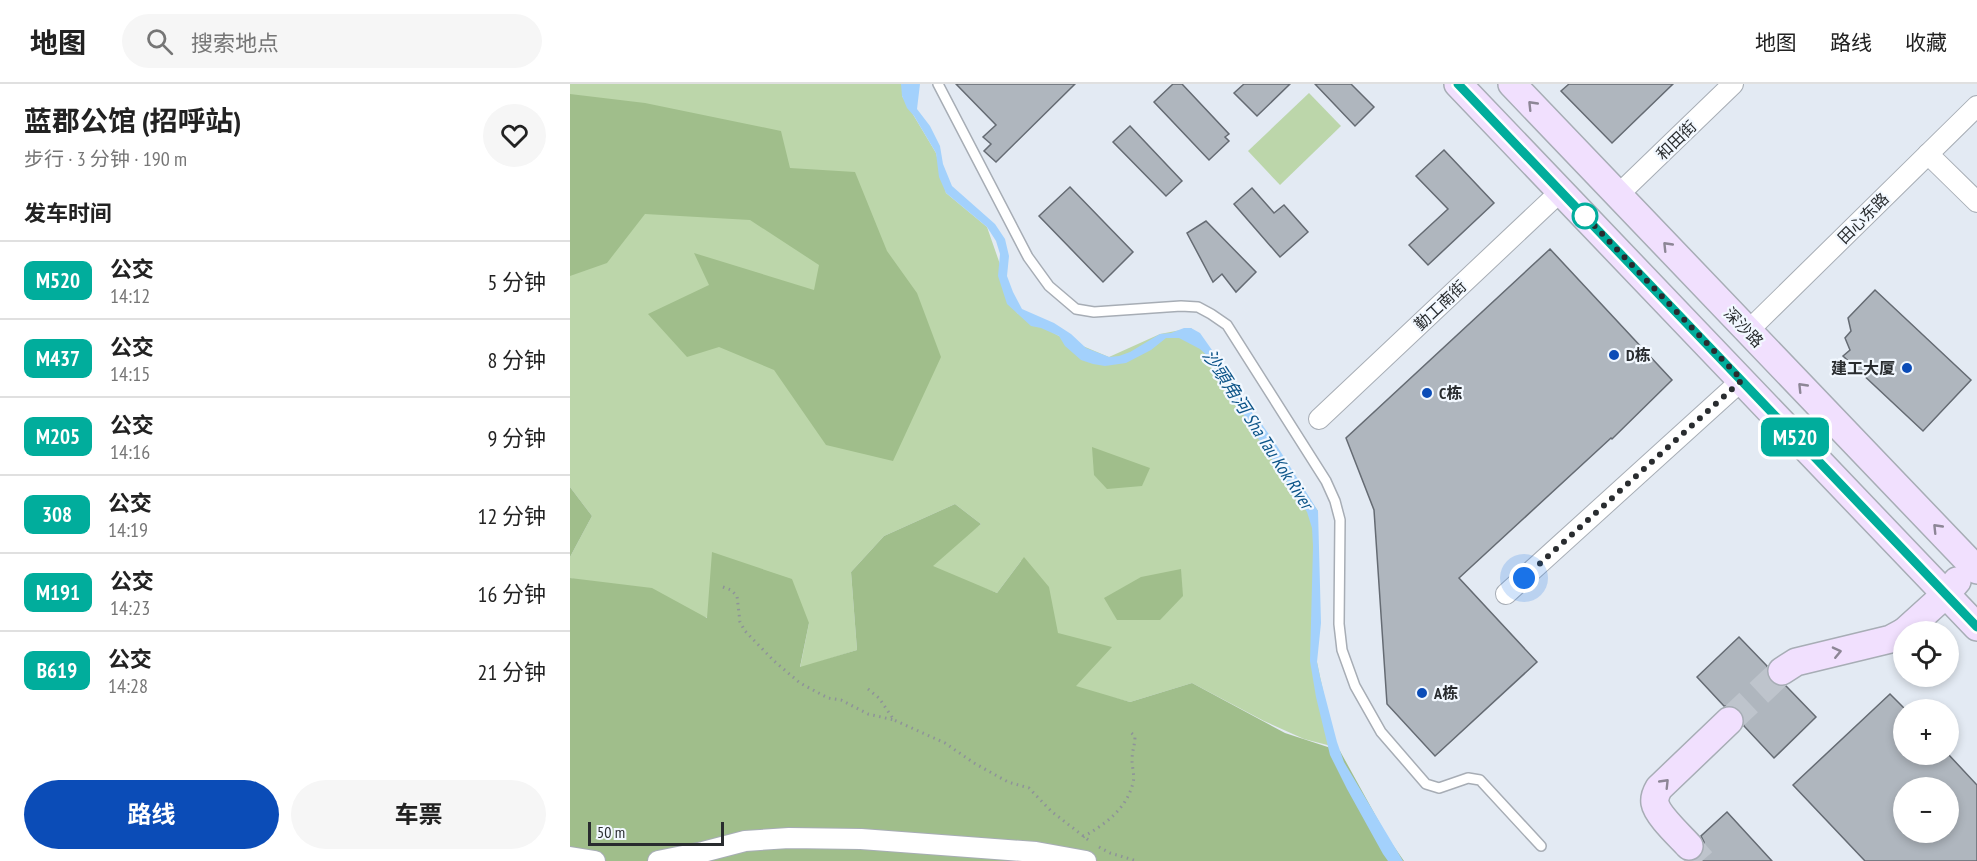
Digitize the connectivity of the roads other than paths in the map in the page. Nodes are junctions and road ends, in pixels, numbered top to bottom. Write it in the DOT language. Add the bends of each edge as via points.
graph roads {
  1 [pos="938,84"];
  2 [pos="1458,84"];
  3 [pos="1512,84"];
  4 [pos="1733,84"];
  5 [pos="1977,106"];
  6 [pos="1928,154"];
  7 [pos="1561,191"];
  8 [pos="1618,195"];
  9 [pos="1977,202"];
  10 [pos="1748,331"];
  11 [pos="1742,380"];
  12 [pos="1319,420"];
  13 [pos="1972,556"];
  14 [pos="1506,594"];
  15 [pos="1946,594"];
  16 [pos="1916,621"];
  17 [pos="1977,627"];
  18 [pos="1893,638"];
  19 [pos="1782,671"];
  20 [pos="1729,721"];
  21 [pos="1541,846"];
  22 [pos="1689,846"];
  23 [pos="570,857"];
  24 [pos="595,861"];
  25 [pos="658,861"];
  26 [pos="1086,861"];
  1 -- 21 [label="lane" via="1028,257 1049,286 1076,309 1094,312 1198,307 1227,325 1335,501 1340,520 1342,650 1355,686 1381,732 1426,784 1439,789 1468,778 1480,780"];
  2 -- 7 [label="main road"];
  8 -- 3 [label="main road, 深沙路, one-way"];
  4 -- 8 [label="street, 和田街"];
  5 -- 6 [label="street, 田心东路"];
  6 -- 9 [label="street"];
  6 -- 10 [label="street, 田心东路"];
  7 -- 11 [label="main road"];
  7 -- 12 [label="street, 勤工南街"];
  10 -- 8 [label="main road, 深沙路, one-way"];
  13 -- 10 [label="main road, 深沙路, one-way"];
  11 -- 14 [label="street"];
  11 -- 15 [label="main road"];
  13 -- 15 [label="main road"];
  15 -- 16 [label="main road"];
  15 -- 17 [label="main road"];
  19 -- 18 [label="main road, one-way" via="1796,662"];
  22 -- 20 [label="main road, one-way" via="1658,811 1655,795"];
  23 -- 24 [label="street"];
  25 -- 26 [label="street" via="745,841 789,837 1036,852"];
}
